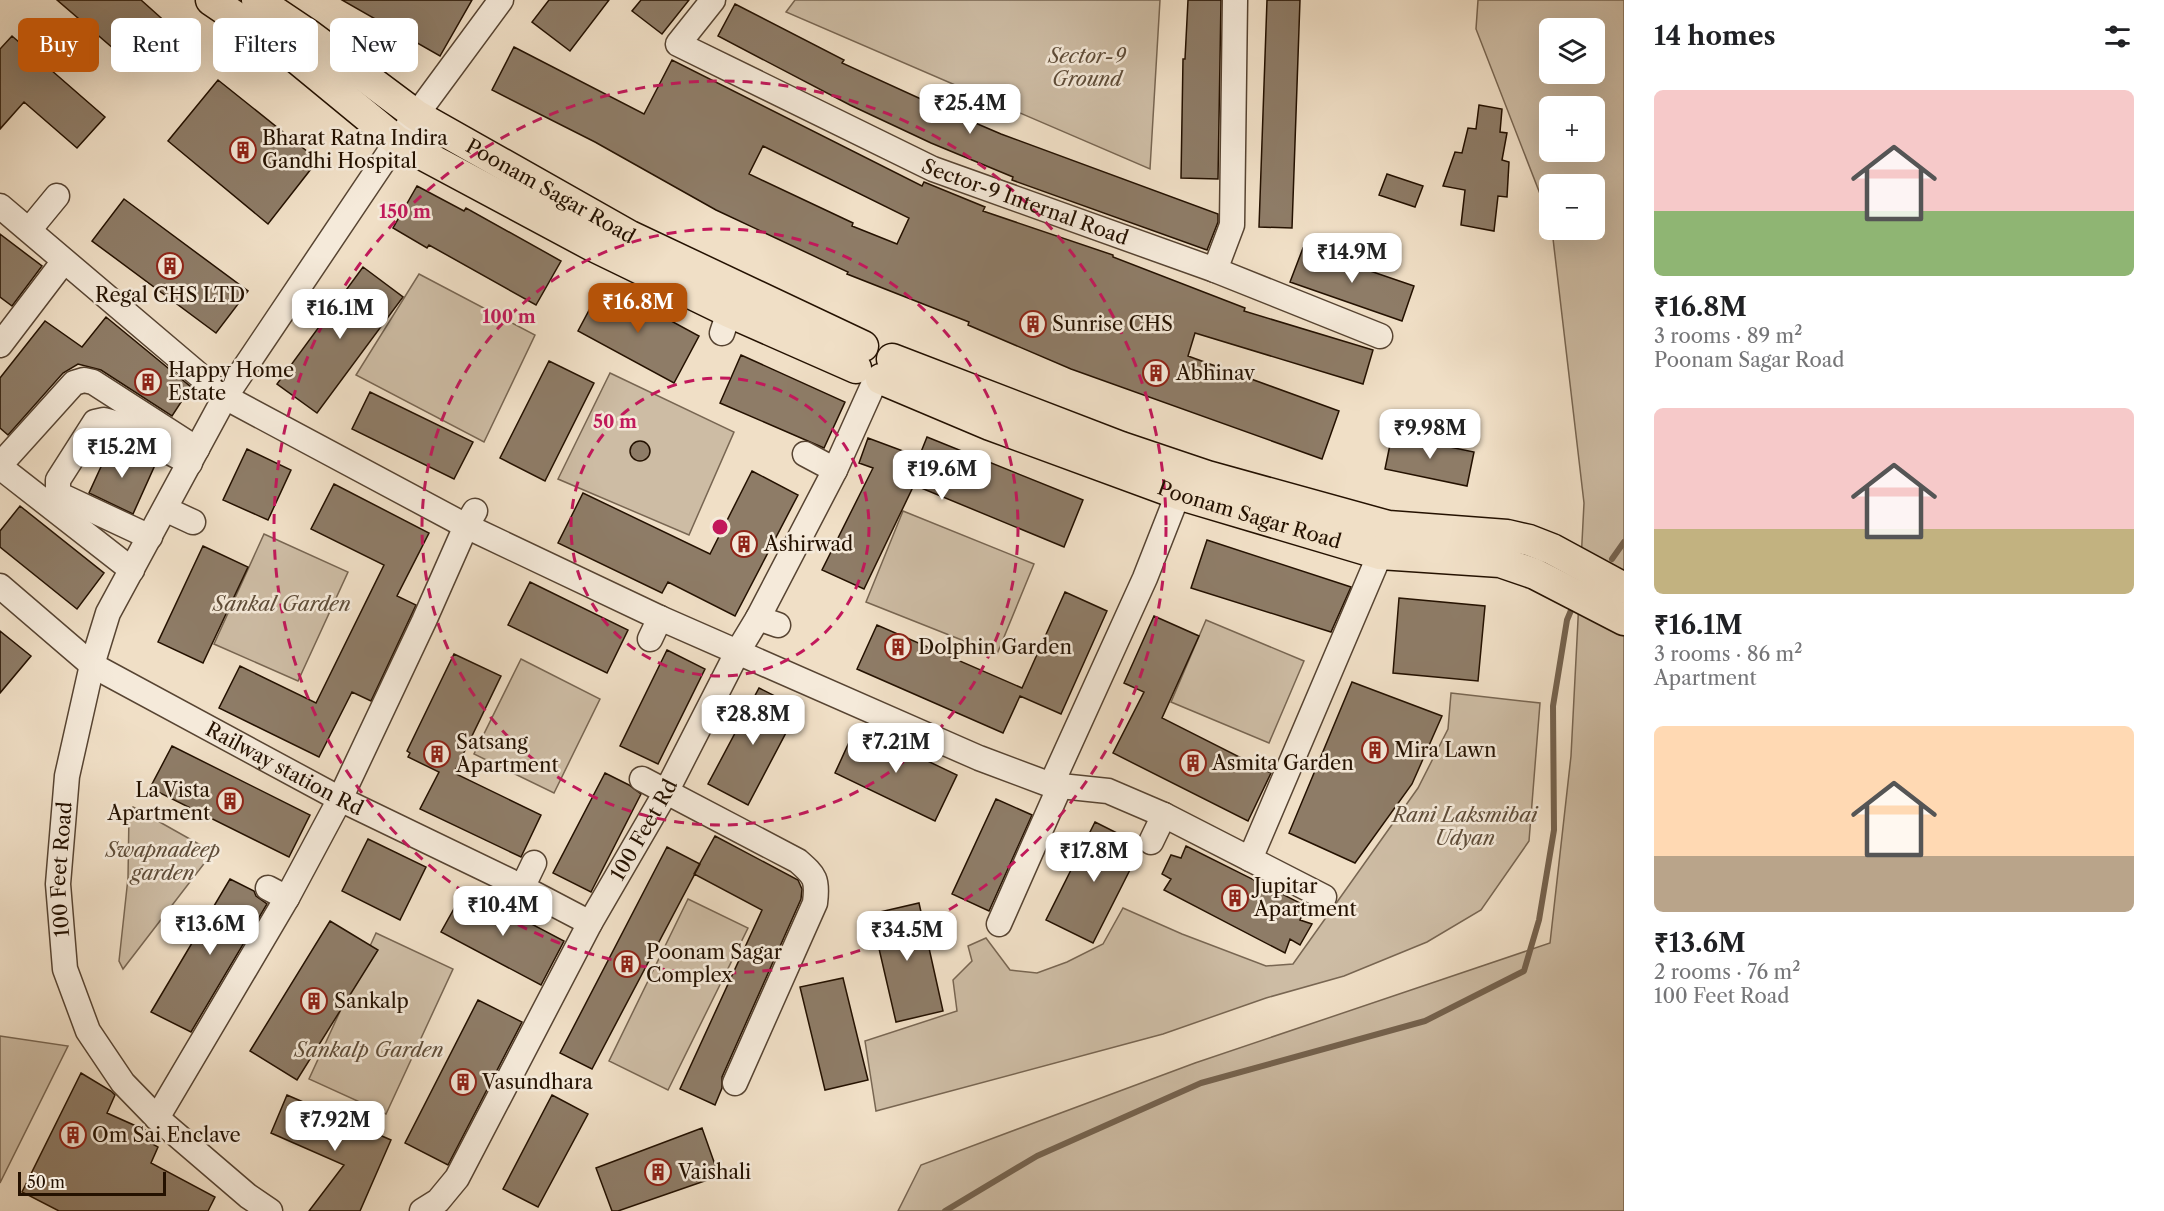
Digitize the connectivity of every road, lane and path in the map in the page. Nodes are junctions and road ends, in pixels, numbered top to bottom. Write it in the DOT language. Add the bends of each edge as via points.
graph roads {
  1 [pos="211,0"];
  2 [pos="257,0"];
  3 [pos="501,0"];
  4 [pos="713,0"];
  5 [pos="1235,0"];
  6 [pos="416,115"];
  7 [pos="397,141"];
  8 [pos="57,196"];
  9 [pos="0,206"];
  10 [pos="29,230"];
  11 [pos="64,261"];
  12 [pos="1215,270"];
  13 [pos="1380,336"];
  14 [pos="0,345"];
  15 [pos="874,367"];
  16 [pos="225,397"];
  17 [pos="805,454"];
  18 [pos="193,456"];
  19 [pos="0,466"];
  20 [pos="836,470"];
  21 [pos="1178,494"];
  22 [pos="165,509"];
  23 [pos="461,513"];
  24 [pos="193,522"];
  25 [pos="1388,526"];
  26 [pos="150,537"];
  27 [pos="1380,554"];
  28 [pos="132,570"];
  29 [pos="0,586"];
  30 [pos="1624,588"];
  31 [pos="1624,620"];
  32 [pos="738,651"];
  33 [pos="92,665"];
  34 [pos="642,779"];
  35 [pos="1056,785"];
  36 [pos="666,792"];
  37 [pos="340,799"];
  38 [pos="1164,815"];
  39 [pos="1151,843"];
  40 [pos="1250,859"];
  41 [pos="528,860"];
  42 [pos="516,884"];
  43 [pos="1323,897"];
  44 [pos="590,922"];
  45 [pos="999,924"];
  46 [pos="735,1083"];
  47 [pos="157,1118"];
  48 [pos="270,1211"];
  49 [pos="422,1211"];
  1 -- 7 [label="main road, Poonam Sagar Road" via="295,57"];
  2 -- 6 [label="main road, Poonam Sagar Road"];
  3 -- 6 [label="street, 100 Feet Road"];
  4 -- 12 [label="street, Sector-9 Internal Road" via="678,44 933,169"];
  5 -- 12 [label="street" via="1232,225"];
  6 -- 7 [label="street, 100 Feet Road"];
  6 -- 15 [label="main road, Poonam Sagar Road"];
  7 -- 15 [label="main road, Poonam Sagar Road" via="587,253 726,322"];
  7 -- 16 [label="street, 100 Feet Road" via="351,228"];
  8 -- 10 [label="street"];
  9 -- 10 [label="street"];
  10 -- 11 [label="street"];
  11 -- 14 [label="street"];
  11 -- 16 [label="street"];
  12 -- 13 [label="street, Sector-9 Internal Road"];
  15 -- 20 [label="street, 100 Feet Rd"];
  15 -- 21 [label="main road, Poonam Sagar Road" via="990,425"];
  15 -- 25 [label="main road, Poonam Sagar Road" via="1206,476"];
  16 -- 18 [label="street, 100 Feet Road"];
  16 -- 23 [label="street"];
  17 -- 20 [label="street"];
  18 -- 19 [label="street" via="93,382 84,380 74,383"];
  18 -- 22 [label="street, 100 Feet Road"];
  18 -- 26 [label="street" via="104,420 95,422 58,480 57,491 62,496"];
  19 -- 28 [label="street"];
  20 -- 32 [label="street, 100 Feet Rd" via="768,621"];
  21 -- 27 [label="main road, Poonam Sagar Road"];
  21 -- 35 [label="street" via="1135,578"];
  22 -- 24 [label="street"];
  22 -- 26 [label="street, 100 Feet Road"];
  23 -- 32 [label="street" via="655,628"];
  23 -- 37 [label="street" via="430,624"];
  25 -- 27 [label="street"];
  25 -- 30 [label="main road, Poonam Sagar Road" via="1529,540"];
  26 -- 28 [label="street, 100 Feet Road"];
  27 -- 31 [label="main road, Poonam Sagar Road" via="1500,562 1535,574"];
  27 -- 40 [label="street"];
  28 -- 33 [label="street, 100 Feet Road" via="108,613"];
  29 -- 33 [label="street, Railway station Rd"];
  32 -- 35 [label="street" via="976,766"];
  32 -- 36 [label="street, 100 Feet Rd"];
  33 -- 37 [label="street, Railway station Rd"];
  33 -- 47 [label="street, 100 Feet Road" via="67,776 58,884 65,969 88,1031 123,1083"];
  34 -- 36 [label="street"];
  35 -- 38 [label="street" via="1108,791"];
  35 -- 45 [label="street"];
  36 -- 44 [label="street, 100 Feet Rd"];
  36 -- 46 [label="street" via="798,861 814,875 817,887 816,903"];
  37 -- 42 [label="street, Railway station Rd" via="379,810"];
  37 -- 47 [label="street" via="278,893"];
  38 -- 39 [label="street"];
  38 -- 40 [label="street"];
  40 -- 43 [label="street"];
  41 -- 42 [label="street"];
  42 -- 44 [label="street, Railway station Rd"];
  44 -- 49 [label="street, 100 Feet Rd" via="457,1178 438,1201"];
  47 -- 48 [label="street, 100 Feet Road"];
}
